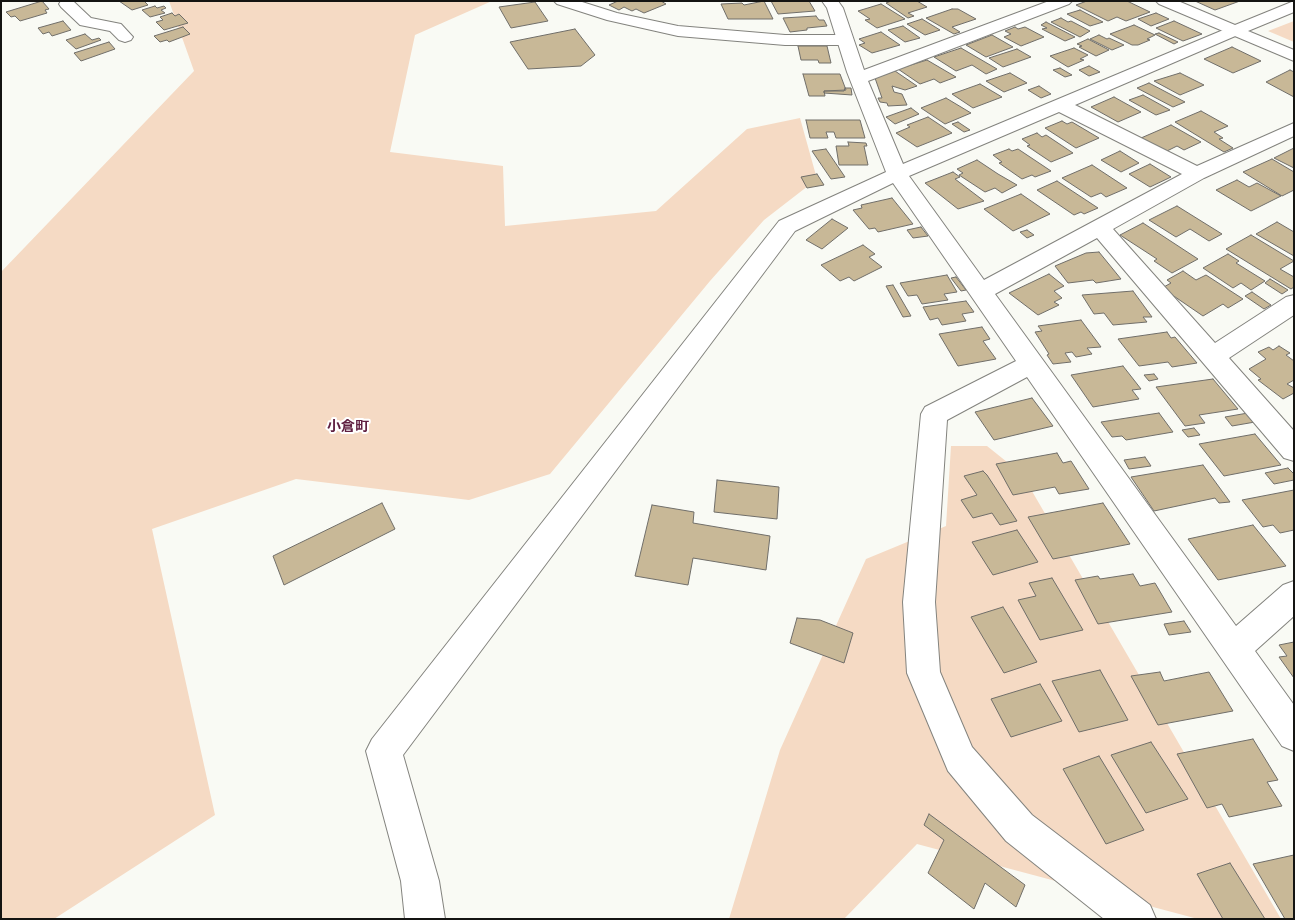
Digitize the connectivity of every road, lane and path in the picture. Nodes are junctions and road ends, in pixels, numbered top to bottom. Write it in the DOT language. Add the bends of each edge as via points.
graph roads {
  1 [pos="562,1"];
  2 [pos="1064,1"];
  3 [pos="1164,1"];
  4 [pos="69,2"];
  5 [pos="838,4"];
  6 [pos="1018,5"];
  7 [pos="1294,6"];
  8 [pos="1034,12"];
  9 [pos="1234,31"];
  10 [pos="124,37"];
  11 [pos="844,40"];
  12 [pos="1294,56"];
  13 [pos="859,78"];
  14 [pos="1060,104"];
  15 [pos="1293,130"];
  16 [pos="897,174"];
  17 [pos="1196,174"];
  18 [pos="1100,228"];
  19 [pos="981,292"];
  20 [pos="1294,303"];
  21 [pos="1212,357"];
  22 [pos="1032,363"];
  23 [pos="1294,450"];
  24 [pos="1294,595"];
  25 [pos="1234,649"];
  26 [pos="1294,734"];
  27 [pos="425,919"];
  28 [pos="1136,919"];
  1 -- 11 [label="street" via="613,17 678,31 785,40"];
  2 -- 8 [label="street"];
  3 -- 9 [label="street"];
  4 -- 10 [label="street" via="86,22 115,27"];
  5 -- 11 [label="street"];
  6 -- 8 [label="street"];
  7 -- 9 [label="street"];
  8 -- 13 [label="street"];
  9 -- 12 [label="street"];
  9 -- 14 [label="street"];
  11 -- 13 [label="street"];
  13 -- 16 [label="street"];
  14 -- 16 [label="street"];
  14 -- 17 [label="street"];
  15 -- 17 [label="street"];
  16 -- 19 [label="street"];
  16 -- 27 [label="street" via="786,226 384,751 420,881"];
  17 -- 18 [label="street"];
  18 -- 19 [label="street"];
  18 -- 21 [label="street"];
  19 -- 22 [label="street"];
  20 -- 21 [label="street"];
  21 -- 23 [label="street"];
  22 -- 25 [label="street"];
  22 -- 28 [label="street" via="934,414 919,602 924,673 960,759 1019,828"];
  24 -- 25 [label="street"];
  25 -- 26 [label="street"];
}
